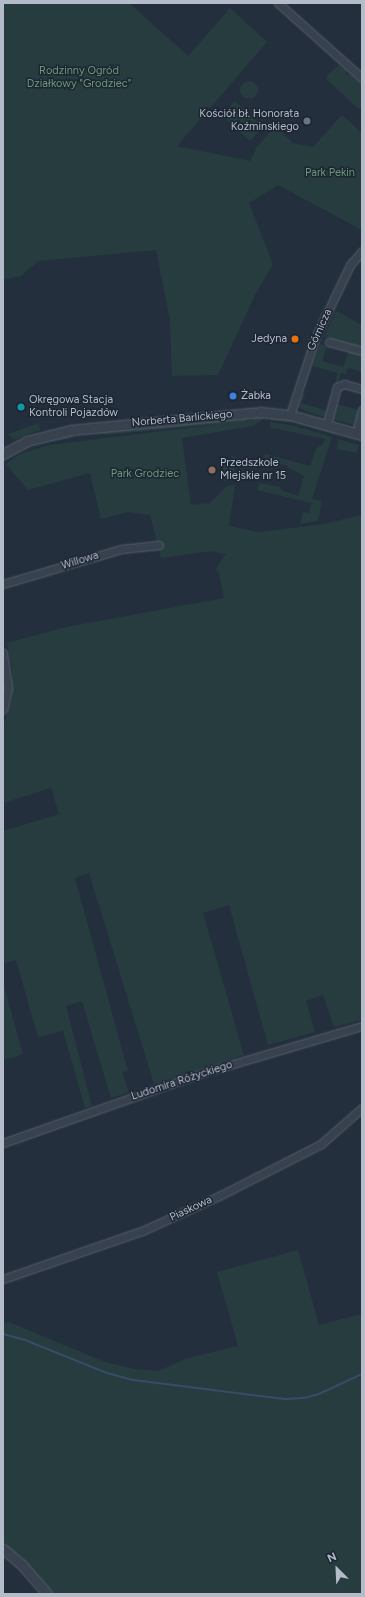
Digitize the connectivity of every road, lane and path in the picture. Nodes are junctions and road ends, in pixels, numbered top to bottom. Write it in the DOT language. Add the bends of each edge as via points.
graph roads {
  1 [pos="278,3"];
  2 [pos="362,78"];
  3 [pos="362,251"];
  4 [pos="329,342"];
  5 [pos="362,351"];
  6 [pos="362,388"];
  7 [pos="362,410"];
  8 [pos="290,415"];
  9 [pos="327,424"];
  10 [pos="359,435"];
  11 [pos="3,454"];
  12 [pos="159,545"];
  13 [pos="3,584"];
  14 [pos="3,654"];
  15 [pos="3,710"];
  16 [pos="362,1026"];
  17 [pos="362,1108"];
  18 [pos="3,1143"];
  19 [pos="3,1279"];
  20 [pos="3,1549"];
  21 [pos="47,1594"];
  1 -- 2 [label="street"];
  3 -- 8 [label="street, Górnicza" via="350,265 316,336"];
  4 -- 5 [label="street"];
  6 -- 9 [label="street" via="344,384 337,387"];
  7 -- 10 [label="street"];
  8 -- 9 [label="street, Norberta Barlickiego"];
  8 -- 11 [label="street, Norberta Barlickiego" via="260,412 71,430 26,441"];
  9 -- 10 [label="street, Norberta Barlickiego"];
  12 -- 13 [label="street, Willowa" via="122,549"];
  14 -- 15 [label="street" via="8,688"];
  16 -- 18 [label="street, Ludomira Różyckiego" via="199,1074"];
  17 -- 19 [label="street, Piaskowa" via="321,1144 222,1195 142,1231"];
  20 -- 21 [label="street" via="23,1566"];
}
